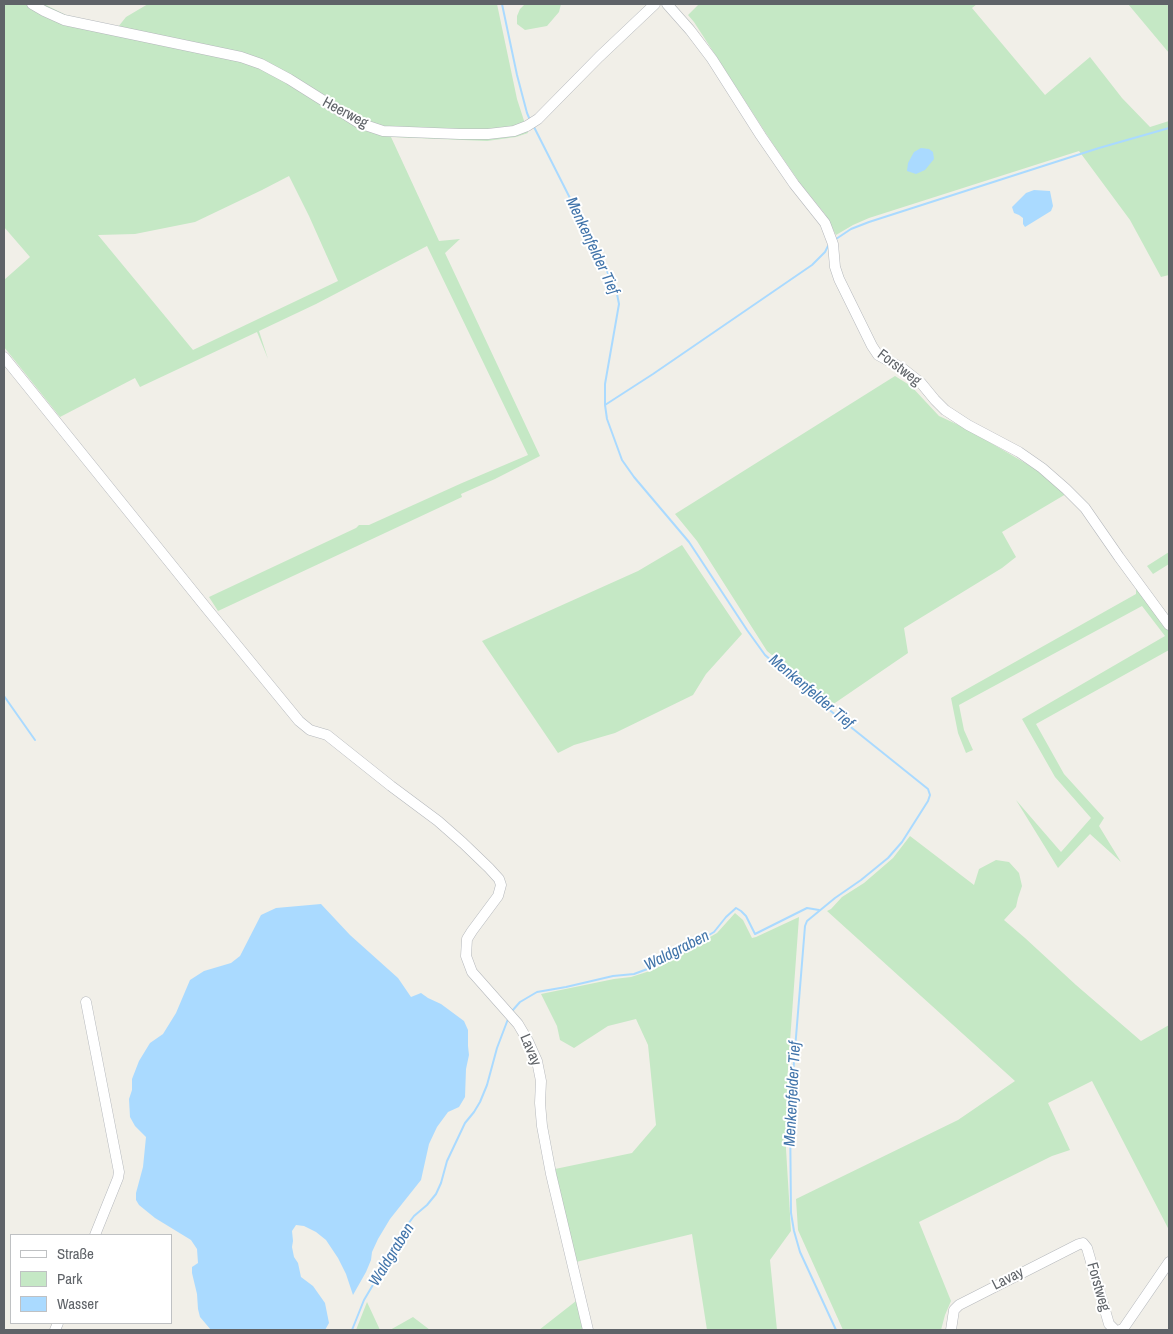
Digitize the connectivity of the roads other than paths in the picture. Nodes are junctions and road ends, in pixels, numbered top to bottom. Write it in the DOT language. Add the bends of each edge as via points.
graph roads {
  1 [pos="32,4"];
  2 [pos="655,4"];
  3 [pos="667,4"];
  4 [pos="4,357"];
  5 [pos="1169,625"];
  6 [pos="86,1002"];
  7 [pos="95,1234"];
  8 [pos="1084,1243"];
  9 [pos="1169,1262"];
  10 [pos="588,1330"];
  11 [pos="951,1330"];
  12 [pos="1114,1330"];
  13 [pos="1120,1330"];
  1 -- 2 [label="street, Heerweg" via="64,20 261,64 359,123 383,131 488,134 514,131 538,119"];
  3 -- 5 [label="street, Forstweg" via="712,59 794,184 825,223 833,244 839,278 878,355 921,383 945,410 1019,452 1066,489 1085,508"];
  4 -- 10 [label="street, Lavay" via="300,721 310,730 327,735 438,821 499,879 498,896 477,922 468,939 466,956 472,972 518,1024 537,1061 542,1126 551,1174"];
  6 -- 7 [label="street" via="119,1172"];
  8 -- 11 [label="street, Lavay" via="959,1304 954,1310"];
  8 -- 12 [label="street, Forstweg" via="1109,1324"];
  9 -- 13 [label="street, Forstweg"];
}
